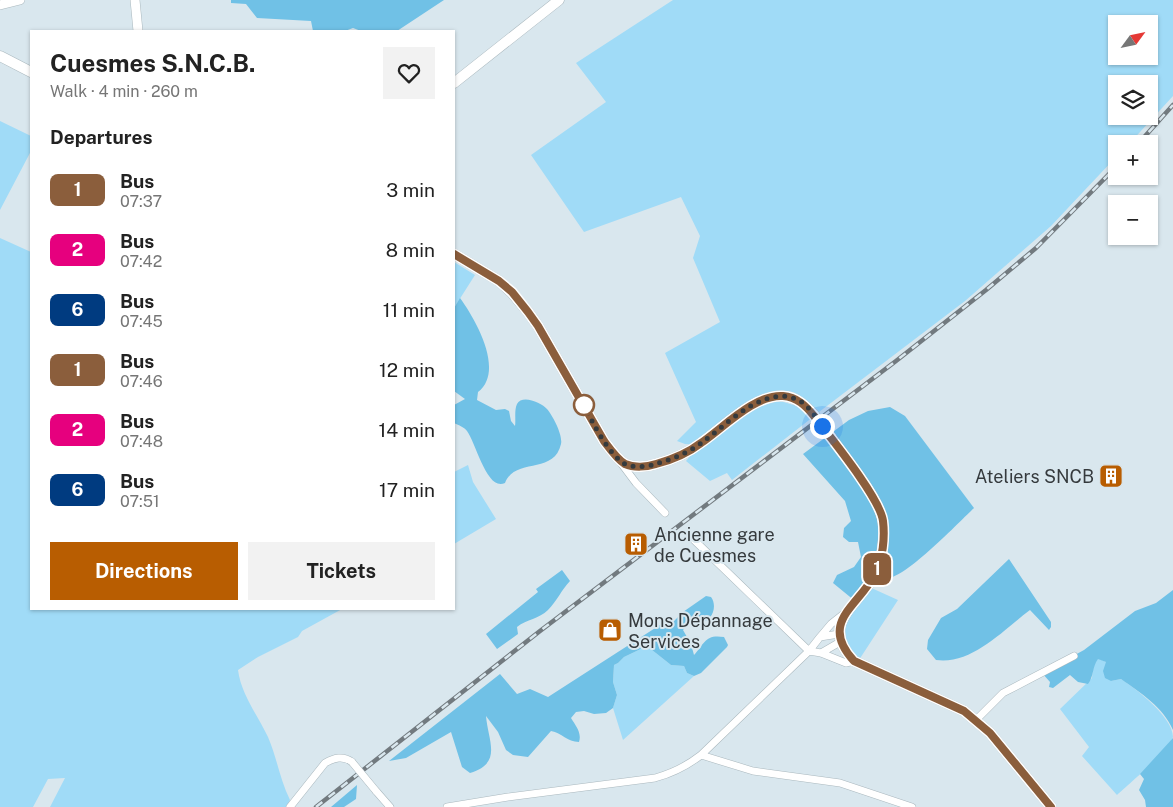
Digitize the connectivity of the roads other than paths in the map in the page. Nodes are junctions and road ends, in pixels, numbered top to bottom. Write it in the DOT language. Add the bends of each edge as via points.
graph roads {
  1 [pos="20,0"];
  2 [pos="135,0"];
  3 [pos="560,0"];
  4 [pos="0,5"];
  5 [pos="138,30"];
  6 [pos="0,56"];
  7 [pos="30,71"];
  8 [pos="455,82"];
  9 [pos="455,255"];
  10 [pos="618,458"];
  11 [pos="665,513"];
  12 [pos="693,539"];
  13 [pos="845,613"];
  14 [pos="820,637"];
  15 [pos="839,638"];
  16 [pos="809,651"];
  17 [pos="821,652"];
  18 [pos="1074,656"];
  19 [pos="854,661"];
  20 [pos="976,720"];
  21 [pos="701,755"];
  22 [pos="290,807"];
  23 [pos="390,807"];
  24 [pos="447,807"];
  25 [pos="912,807"];
  26 [pos="1051,807"];
  1 -- 4 [label="street"];
  2 -- 5 [label="street"];
  3 -- 8 [label="main road"];
  6 -- 7 [label="main road"];
  9 -- 10 [label="main road" via="512,292 538,326 604,441"];
  10 -- 11 [label="street" via="636,483"];
  10 -- 13 [label="main road, bridge" via="631,466 661,463 699,445 756,403 783,396 804,404 872,496 883,519 876,573"];
  12 -- 16 [label="street"];
  13 -- 14 [label="street"];
  13 -- 15 [label="main road"];
  14 -- 15 [label="street"];
  14 -- 16 [label="street"];
  15 -- 17 [label="street"];
  15 -- 19 [label="main road"];
  16 -- 17 [label="street"];
  16 -- 21 [label="street"];
  17 -- 19 [label="street" via="846,663"];
  18 -- 20 [label="street" via="1003,693"];
  19 -- 20 [label="main road" via="950,704"];
  20 -- 26 [label="main road"];
  21 -- 24 [label="street" via="689,765 655,778"];
  21 -- 25 [label="street" via="762,773 840,784"];
  22 -- 23 [label="street, bridge" via="325,763 340,757 352,762"];
}
